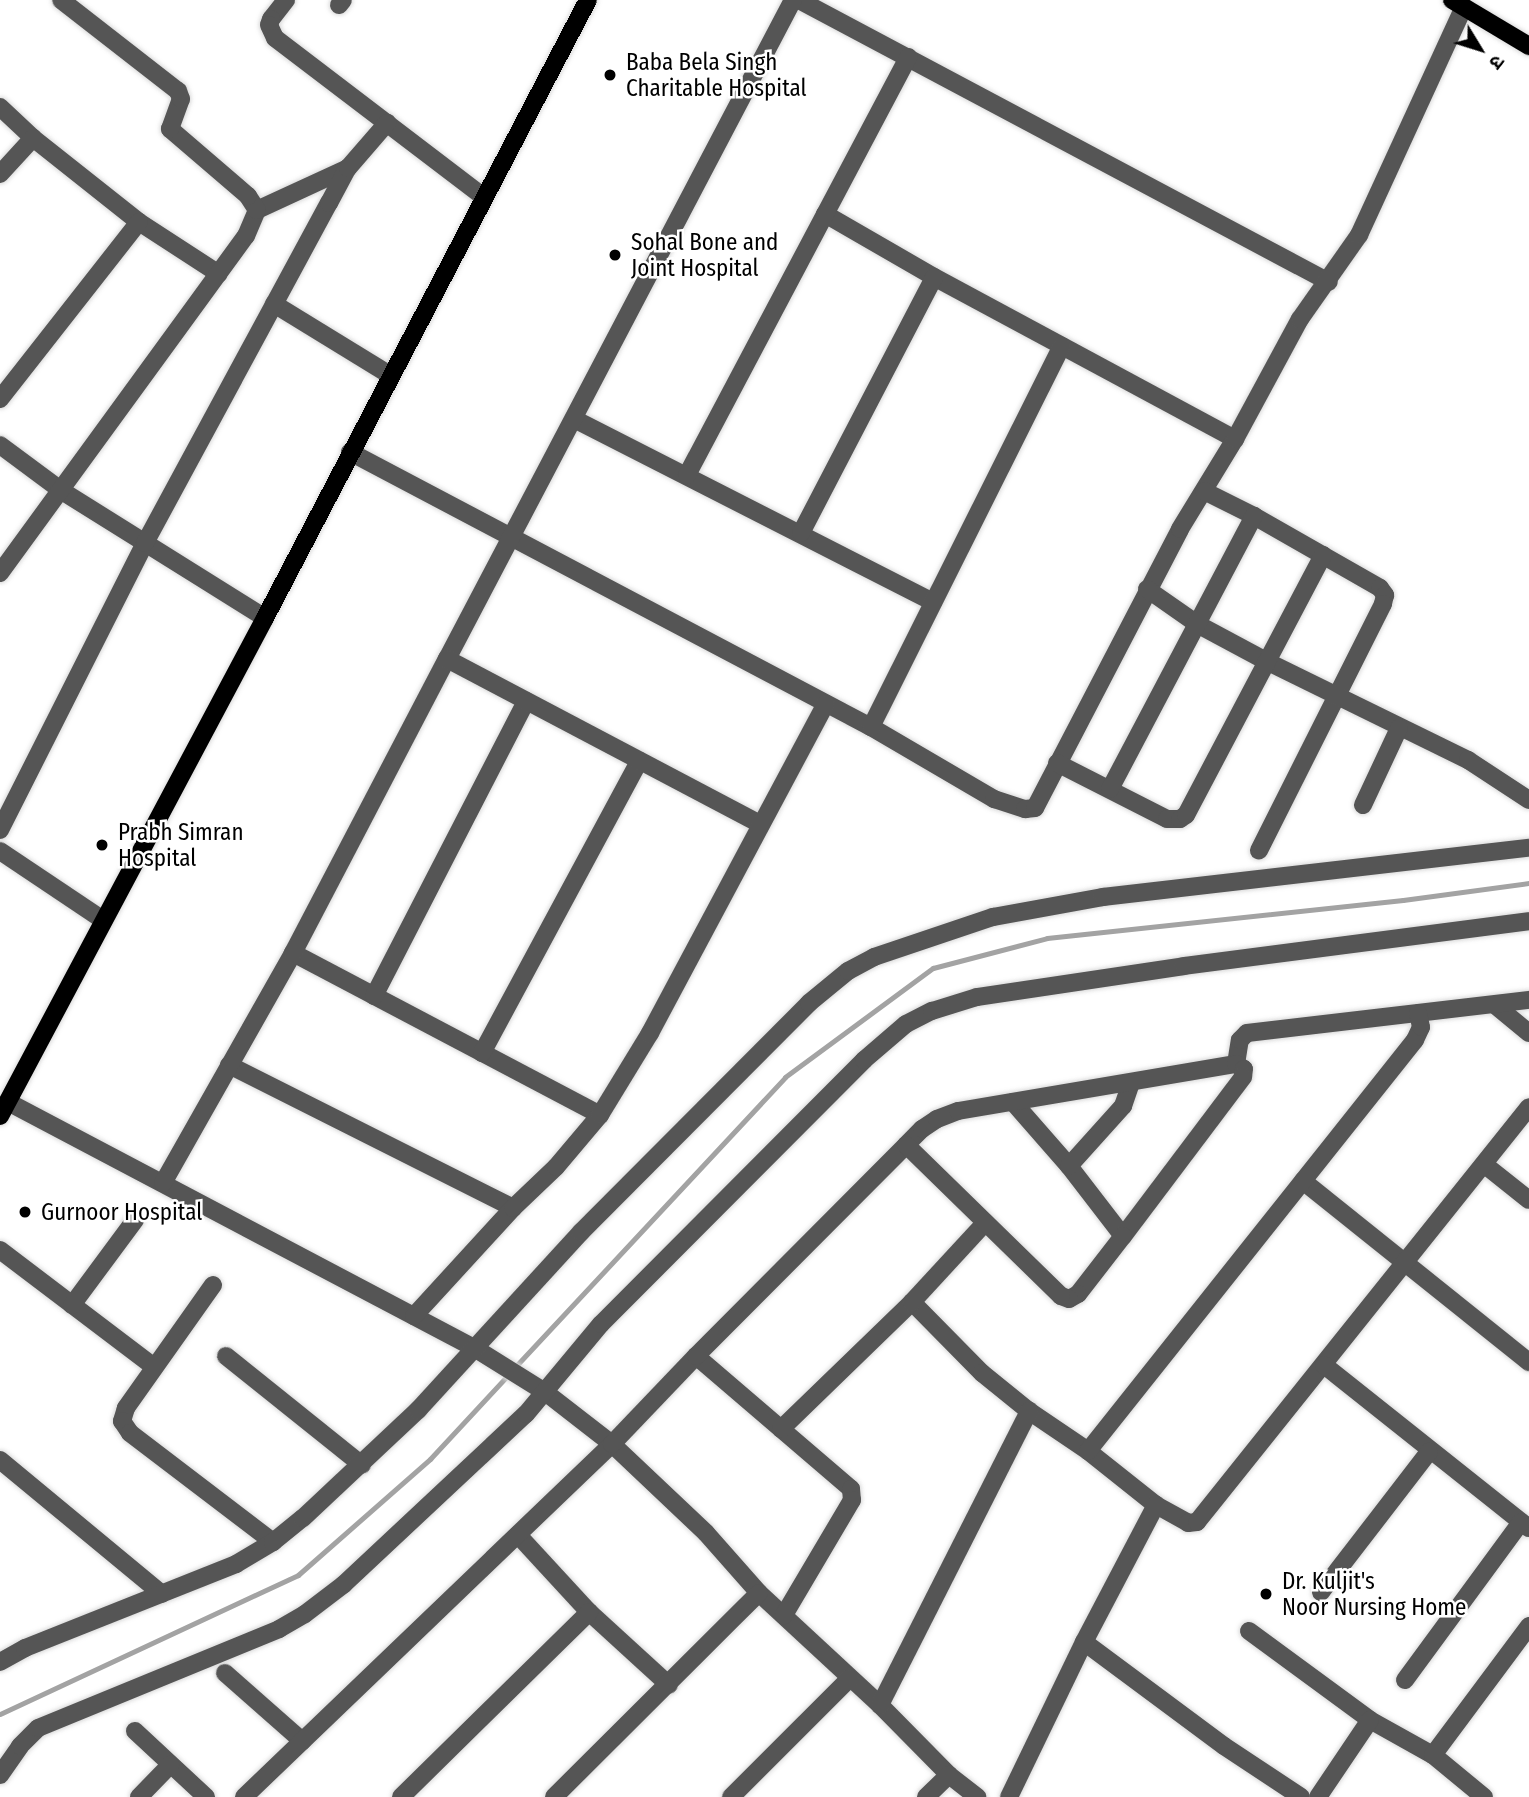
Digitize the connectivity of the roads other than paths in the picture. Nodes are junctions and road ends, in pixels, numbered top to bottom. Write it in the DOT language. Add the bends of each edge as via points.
graph roads {
  1 [pos="61,0"];
  2 [pos="286,0"];
  3 [pos="588,0"];
  4 [pos="793,0"];
  5 [pos="799,0"];
  6 [pos="1458,4"];
  7 [pos="1529,46"];
  8 [pos="908,57"];
  9 [pos="0,107"];
  10 [pos="387,123"];
  11 [pos="33,138"];
  12 [pos="348,168"];
  13 [pos="0,174"];
  14 [pos="484,197"];
  15 [pos="257,210"];
  16 [pos="825,214"];
  17 [pos="139,222"];
  18 [pos="219,274"];
  19 [pos="934,277"];
  20 [pos="1329,282"];
  21 [pos="274,304"];
  22 [pos="1062,346"];
  23 [pos="390,375"];
  24 [pos="0,399"];
  25 [pos="573,418"];
  26 [pos="1235,439"];
  27 [pos="0,445"];
  28 [pos="350,452"];
  29 [pos="687,475"];
  30 [pos="62,491"];
  31 [pos="1204,491"];
  32 [pos="1254,516"];
  33 [pos="802,533"];
  34 [pos="511,537"];
  35 [pos="145,544"];
  36 [pos="1323,555"];
  37 [pos="0,573"];
  38 [pos="1147,589"];
  39 [pos="933,602"];
  40 [pos="265,618"];
  41 [pos="1197,624"];
  42 [pos="447,659"];
  43 [pos="1268,662"];
  44 [pos="1336,696"];
  45 [pos="526,701"];
  46 [pos="826,704"];
  47 [pos="871,727"];
  48 [pos="1399,727"];
  49 [pos="639,761"];
  50 [pos="1057,763"];
  51 [pos="1110,789"];
  52 [pos="1529,800"];
  53 [pos="1363,805"];
  54 [pos="760,824"];
  55 [pos="0,830"];
  56 [pos="1529,848"];
  57 [pos="0,851"];
  58 [pos="1259,851"];
  59 [pos="103,920"];
  60 [pos="1529,921"];
  61 [pos="293,953"];
  62 [pos="374,996"];
  63 [pos="1529,1000"];
  64 [pos="1495,1005"];
  65 [pos="1418,1013"];
  66 [pos="1529,1033"];
  67 [pos="482,1053"];
  68 [pos="1236,1064"];
  69 [pos="229,1065"];
  70 [pos="1131,1083"];
  71 [pos="1013,1102"];
  72 [pos="1529,1107"];
  73 [pos="4,1109"];
  74 [pos="600,1115"];
  75 [pos="906,1145"];
  76 [pos="1485,1165"];
  77 [pos="1069,1166"];
  78 [pos="1303,1181"];
  79 [pos="163,1184"];
  80 [pos="1529,1200"];
  81 [pos="513,1208"];
  82 [pos="135,1220"];
  83 [pos="985,1223"];
  84 [pos="1122,1236"];
  85 [pos="0,1250"];
  86 [pos="1406,1262"];
  87 [pos="213,1285"];
  88 [pos="912,1302"];
  89 [pos="72,1305"];
  90 [pos="414,1316"];
  91 [pos="480,1351"];
  92 [pos="226,1356"];
  93 [pos="696,1356"];
  94 [pos="1529,1362"];
  95 [pos="1324,1365"];
  96 [pos="155,1367"];
  97 [pos="541,1390"];
  98 [pos="1028,1411"];
  99 [pos="780,1429"];
  100 [pos="612,1444"];
  101 [pos="1088,1451"];
  102 [pos="1429,1452"];
  103 [pos="0,1460"];
  104 [pos="362,1465"];
  105 [pos="1156,1505"];
  106 [pos="1525,1525"];
  107 [pos="518,1535"];
  108 [pos="273,1542"];
  109 [pos="1321,1592"];
  110 [pos="759,1593"];
  111 [pos="162,1594"];
  112 [pos="589,1612"];
  113 [pos="783,1615"];
  114 [pos="1529,1626"];
  115 [pos="1250,1631"];
  116 [pos="1084,1642"];
  117 [pos="0,1662"];
  118 [pos="225,1673"];
  119 [pos="850,1678"];
  120 [pos="1405,1680"];
  121 [pos="669,1685"];
  122 [pos="880,1705"];
  123 [pos="1370,1720"];
  124 [pos="135,1731"];
  125 [pos="302,1741"];
  126 [pos="1433,1755"];
  127 [pos="170,1765"];
  128 [pos="0,1775"];
  129 [pos="949,1775"];
  130 [pos="139,1797"];
  131 [pos="205,1797"];
  132 [pos="244,1797"];
  133 [pos="401,1797"];
  134 [pos="554,1797"];
  135 [pos="731,1797"];
  136 [pos="926,1797"];
  137 [pos="977,1797"];
  138 [pos="1009,1797"];
  139 [pos="1301,1797"];
  140 [pos="1318,1797"];
  141 [pos="1485,1797"];
  1 -- 15 [label="street" via="178,92 181,99 169,124 172,133 247,196"];
  2 -- 10 [label="street" via="269,25 275,38"];
  3 -- 14 [label="main road"];
  4 -- 25 [label="street"];
  5 -- 8 [label="street"];
  6 -- 7 [label="main road"];
  6 -- 20 [label="street" via="1359,234"];
  8 -- 16 [label="street"];
  8 -- 20 [label="street"];
  9 -- 11 [label="street"];
  10 -- 12 [label="street"];
  10 -- 14 [label="street"];
  11 -- 13 [label="street"];
  11 -- 17 [label="street"];
  12 -- 15 [label="street"];
  12 -- 21 [label="street"];
  14 -- 23 [label="main road"];
  15 -- 18 [label="street" via="252,227"];
  16 -- 19 [label="street"];
  16 -- 29 [label="street"];
  17 -- 18 [label="street"];
  17 -- 24 [label="street"];
  18 -- 30 [label="street"];
  19 -- 22 [label="street"];
  19 -- 33 [label="street"];
  20 -- 26 [label="street" via="1300,319"];
  21 -- 23 [label="street"];
  21 -- 35 [label="street"];
  22 -- 26 [label="street"];
  22 -- 39 [label="street"];
  23 -- 28 [label="main road"];
  25 -- 29 [label="street"];
  25 -- 34 [label="street"];
  26 -- 31 [label="street"];
  27 -- 30 [label="street"];
  28 -- 34 [label="street"];
  28 -- 40 [label="main road"];
  29 -- 33 [label="street"];
  30 -- 35 [label="street"];
  30 -- 37 [label="street"];
  31 -- 32 [label="street"];
  31 -- 38 [label="street"];
  32 -- 36 [label="street"];
  32 -- 41 [label="street"];
  33 -- 39 [label="street"];
  34 -- 42 [label="street"];
  34 -- 46 [label="street"];
  35 -- 40 [label="street"];
  35 -- 55 [label="street"];
  36 -- 43 [label="street"];
  36 -- 44 [label="street" via="1385,595"];
  38 -- 41 [label="street"];
  38 -- 50 [label="street"];
  39 -- 47 [label="street"];
  40 -- 59 [label="main road"];
  41 -- 43 [label="street"];
  41 -- 51 [label="street"];
  42 -- 45 [label="street"];
  42 -- 61 [label="street"];
  43 -- 44 [label="street"];
  43 -- 51 [label="street" via="1186,816 1167,819"];
  44 -- 48 [label="street"];
  44 -- 58 [label="street"];
  45 -- 49 [label="street"];
  45 -- 62 [label="street"];
  46 -- 47 [label="street"];
  46 -- 54 [label="street"];
  47 -- 50 [label="street" via="970,786 1025,809 1038,804"];
  48 -- 52 [label="street" via="1468,760"];
  48 -- 53 [label="street"];
  49 -- 54 [label="street"];
  49 -- 67 [label="street"];
  50 -- 51 [label="street"];
  54 -- 74 [label="street" via="650,1033"];
  56 -- 91 [label="street" via="1103,897 993,917 874,957 848,971 800,1012 581,1232"];
  57 -- 59 [label="street"];
  59 -- 73 [label="main road"];
  60 -- 97 [label="street" via="977,997 920,1016 864,1060"];
  61 -- 62 [label="street"];
  61 -- 69 [label="street"];
  62 -- 67 [label="street"];
  63 -- 64 [label="street"];
  64 -- 65 [label="street"];
  64 -- 66 [label="street"];
  65 -- 68 [label="street" via="1247,1033 1240,1040"];
  65 -- 78 [label="street" via="1420,1027 1415,1040"];
  67 -- 74 [label="street"];
  68 -- 70 [label="street"];
  68 -- 84 [label="street" via="1244,1069 1243,1077"];
  69 -- 79 [label="street"];
  69 -- 81 [label="street"];
  70 -- 71 [label="street"];
  70 -- 77 [label="street" via="1123,1106"];
  71 -- 75 [label="street" via="937,1119"];
  71 -- 77 [label="street"];
  72 -- 76 [label="street"];
  73 -- 79 [label="street"];
  74 -- 81 [label="street"];
  75 -- 83 [label="street"];
  75 -- 93 [label="street"];
  76 -- 80 [label="street"];
  76 -- 86 [label="street"];
  77 -- 84 [label="street"];
  78 -- 86 [label="street"];
  78 -- 101 [label="street"];
  79 -- 90 [label="street"];
  81 -- 90 [label="street"];
  82 -- 89 [label="street"];
  83 -- 84 [label="street" via="1065,1298 1078,1294"];
  83 -- 88 [label="street"];
  85 -- 89 [label="street"];
  86 -- 94 [label="street"];
  86 -- 95 [label="street"];
  87 -- 96 [label="street"];
  88 -- 98 [label="street" via="982,1373"];
  88 -- 99 [label="street"];
  89 -- 96 [label="street"];
  90 -- 91 [label="street"];
  91 -- 97 [label="street"];
  91 -- 104 [label="street"];
  92 -- 104 [label="street"];
  93 -- 99 [label="street"];
  93 -- 100 [label="street"];
  95 -- 102 [label="street"];
  95 -- 105 [label="street" via="1202,1519 1188,1523"];
  96 -- 108 [label="street" via="122,1415 124,1428"];
  97 -- 100 [label="street"];
  97 -- 128 [label="street" via="492,1447 343,1585 305,1614 279,1629 38,1728"];
  98 -- 101 [label="street"];
  98 -- 122 [label="street"];
  99 -- 113 [label="street" via="847,1483 853,1494"];
  100 -- 107 [label="street"];
  100 -- 110 [label="street" via="706,1533"];
  101 -- 105 [label="street"];
  102 -- 106 [label="street"];
  102 -- 109 [label="street"];
  103 -- 111 [label="street"];
  104 -- 108 [label="street"];
  105 -- 116 [label="street"];
  106 -- 120 [label="street"];
  107 -- 112 [label="street"];
  107 -- 125 [label="street"];
  108 -- 111 [label="street" via="236,1564"];
  110 -- 113 [label="street"];
  110 -- 121 [label="street"];
  111 -- 117 [label="street"];
  112 -- 121 [label="street"];
  112 -- 133 [label="street"];
  113 -- 119 [label="street"];
  114 -- 126 [label="street"];
  115 -- 123 [label="street"];
  116 -- 138 [label="street"];
  116 -- 139 [label="street"];
  118 -- 125 [label="street"];
  119 -- 122 [label="street"];
  119 -- 135 [label="street"];
  121 -- 134 [label="street"];
  122 -- 129 [label="street"];
  123 -- 126 [label="street"];
  123 -- 140 [label="street"];
  124 -- 127 [label="street"];
  125 -- 132 [label="street"];
  126 -- 141 [label="street"];
  127 -- 130 [label="street"];
  127 -- 131 [label="street"];
  129 -- 136 [label="street"];
  129 -- 137 [label="street"];
}
